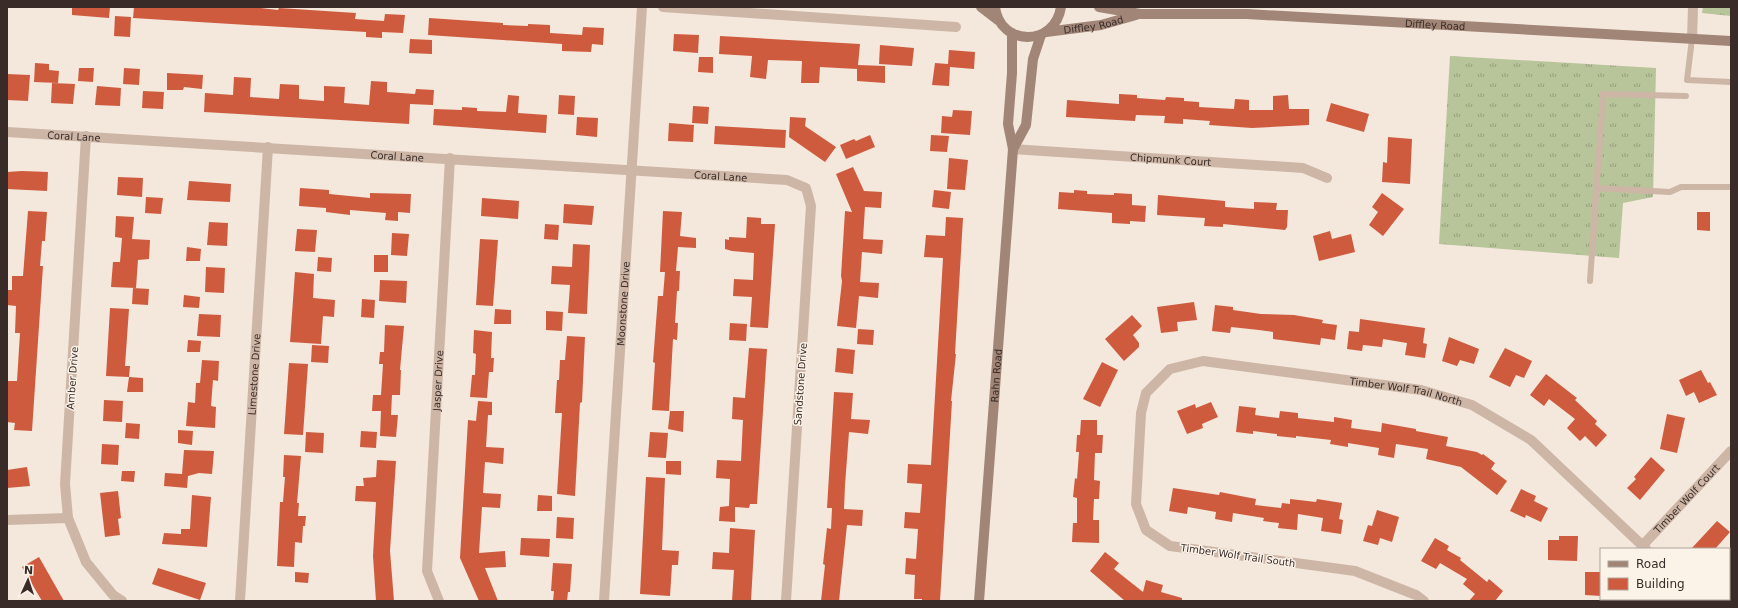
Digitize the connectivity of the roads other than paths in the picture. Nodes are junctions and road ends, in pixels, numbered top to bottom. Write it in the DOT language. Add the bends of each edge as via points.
graph roads {
  1 [pos="642,7"];
  2 [pos="663,7"];
  3 [pos="981,7"];
  4 [pos="995,7"];
  5 [pos="1061,7"];
  6 [pos="1099,7"];
  7 [pos="1693,7"];
  8 [pos="1180,10"];
  9 [pos="1140,14"];
  10 [pos="1000,23"];
  11 [pos="956,26"];
  12 [pos="1012,33"];
  13 [pos="1043,33"];
  14 [pos="1692,39"];
  15 [pos="1731,42"];
  16 [pos="1731,82"];
  17 [pos="1686,96"];
  18 [pos="7,132"];
  19 [pos="86,136"];
  20 [pos="268,147"];
  21 [pos="1013,150"];
  22 [pos="450,158"];
  23 [pos="631,170"];
  24 [pos="1327,178"];
  25 [pos="787,180"];
  26 [pos="1596,188"];
  27 [pos="1731,188"];
  28 [pos="1590,281"];
  29 [pos="1141,413"];
  30 [pos="1731,451"];
  31 [pos="68,518"];
  32 [pos="7,520"];
  33 [pos="1644,547"];
  34 [pos="122,601"];
  35 [pos="240,601"];
  36 [pos="439,601"];
  37 [pos="604,601"];
  38 [pos="786,601"];
  39 [pos="979,601"];
  40 [pos="1424,601"];
  1 -- 23 [label="street, Moonstone Drive"];
  2 -- 11 [label="street"];
  3 -- 10 [label="main road"];
  4 -- 10 [label="main road"];
  5 -- 13 [label="main road" via="1055,24"];
  6 -- 9 [label="main road, Diffley Road"];
  7 -- 14 [label="street"];
  8 -- 9 [label="main road, Diffley Road"];
  8 -- 14 [label="main road, Diffley Road"];
  9 -- 13 [label="main road, Diffley Road" via="1101,26"];
  10 -- 12 [label="main road"];
  12 -- 13 [label="main road, Diffley Road" via="1031,37"];
  12 -- 21 [label="main road, Rahn Road" via="1008,124"];
  13 -- 21 [label="main road, Rahn Road" via="1033,59 1026,125"];
  14 -- 15 [label="main road, Diffley Road"];
  14 -- 16 [label="lane" via="1687,80"];
  17 -- 26 [label="lane" via="1603,94"];
  18 -- 19 [label="street, Coral Lane"];
  19 -- 20 [label="street, Coral Lane"];
  19 -- 31 [label="street, Amber Drive" via="65,484"];
  20 -- 22 [label="street, Coral Lane"];
  20 -- 35 [label="street, Limestone Drive"];
  21 -- 24 [label="street, Chipmunk Court" via="1303,168"];
  21 -- 39 [label="main road, Rahn Road"];
  22 -- 23 [label="street, Coral Lane"];
  22 -- 36 [label="street, Jasper Drive" via="427,571"];
  23 -- 25 [label="street, Coral Lane"];
  23 -- 37 [label="street, Moonstone Drive"];
  25 -- 38 [label="street, Sandstone Drive" via="806,188 811,206"];
  26 -- 27 [label="lane" via="1670,192 1681,187"];
  26 -- 28 [label="lane"];
  29 -- 33 [label="street, Timber Wolf Trail North" via="1146,393 1170,369 1203,361 1421,390 1472,405 1531,440"];
  29 -- 40 [label="street, Timber Wolf Trail South" via="1136,504 1146,530 1170,546 1355,571 1416,595"];
  30 -- 33 [label="street, Timber Wolf Court"];
  31 -- 32 [label="street"];
  31 -- 34 [label="street, Amber Drive" via="86,562"];
}
